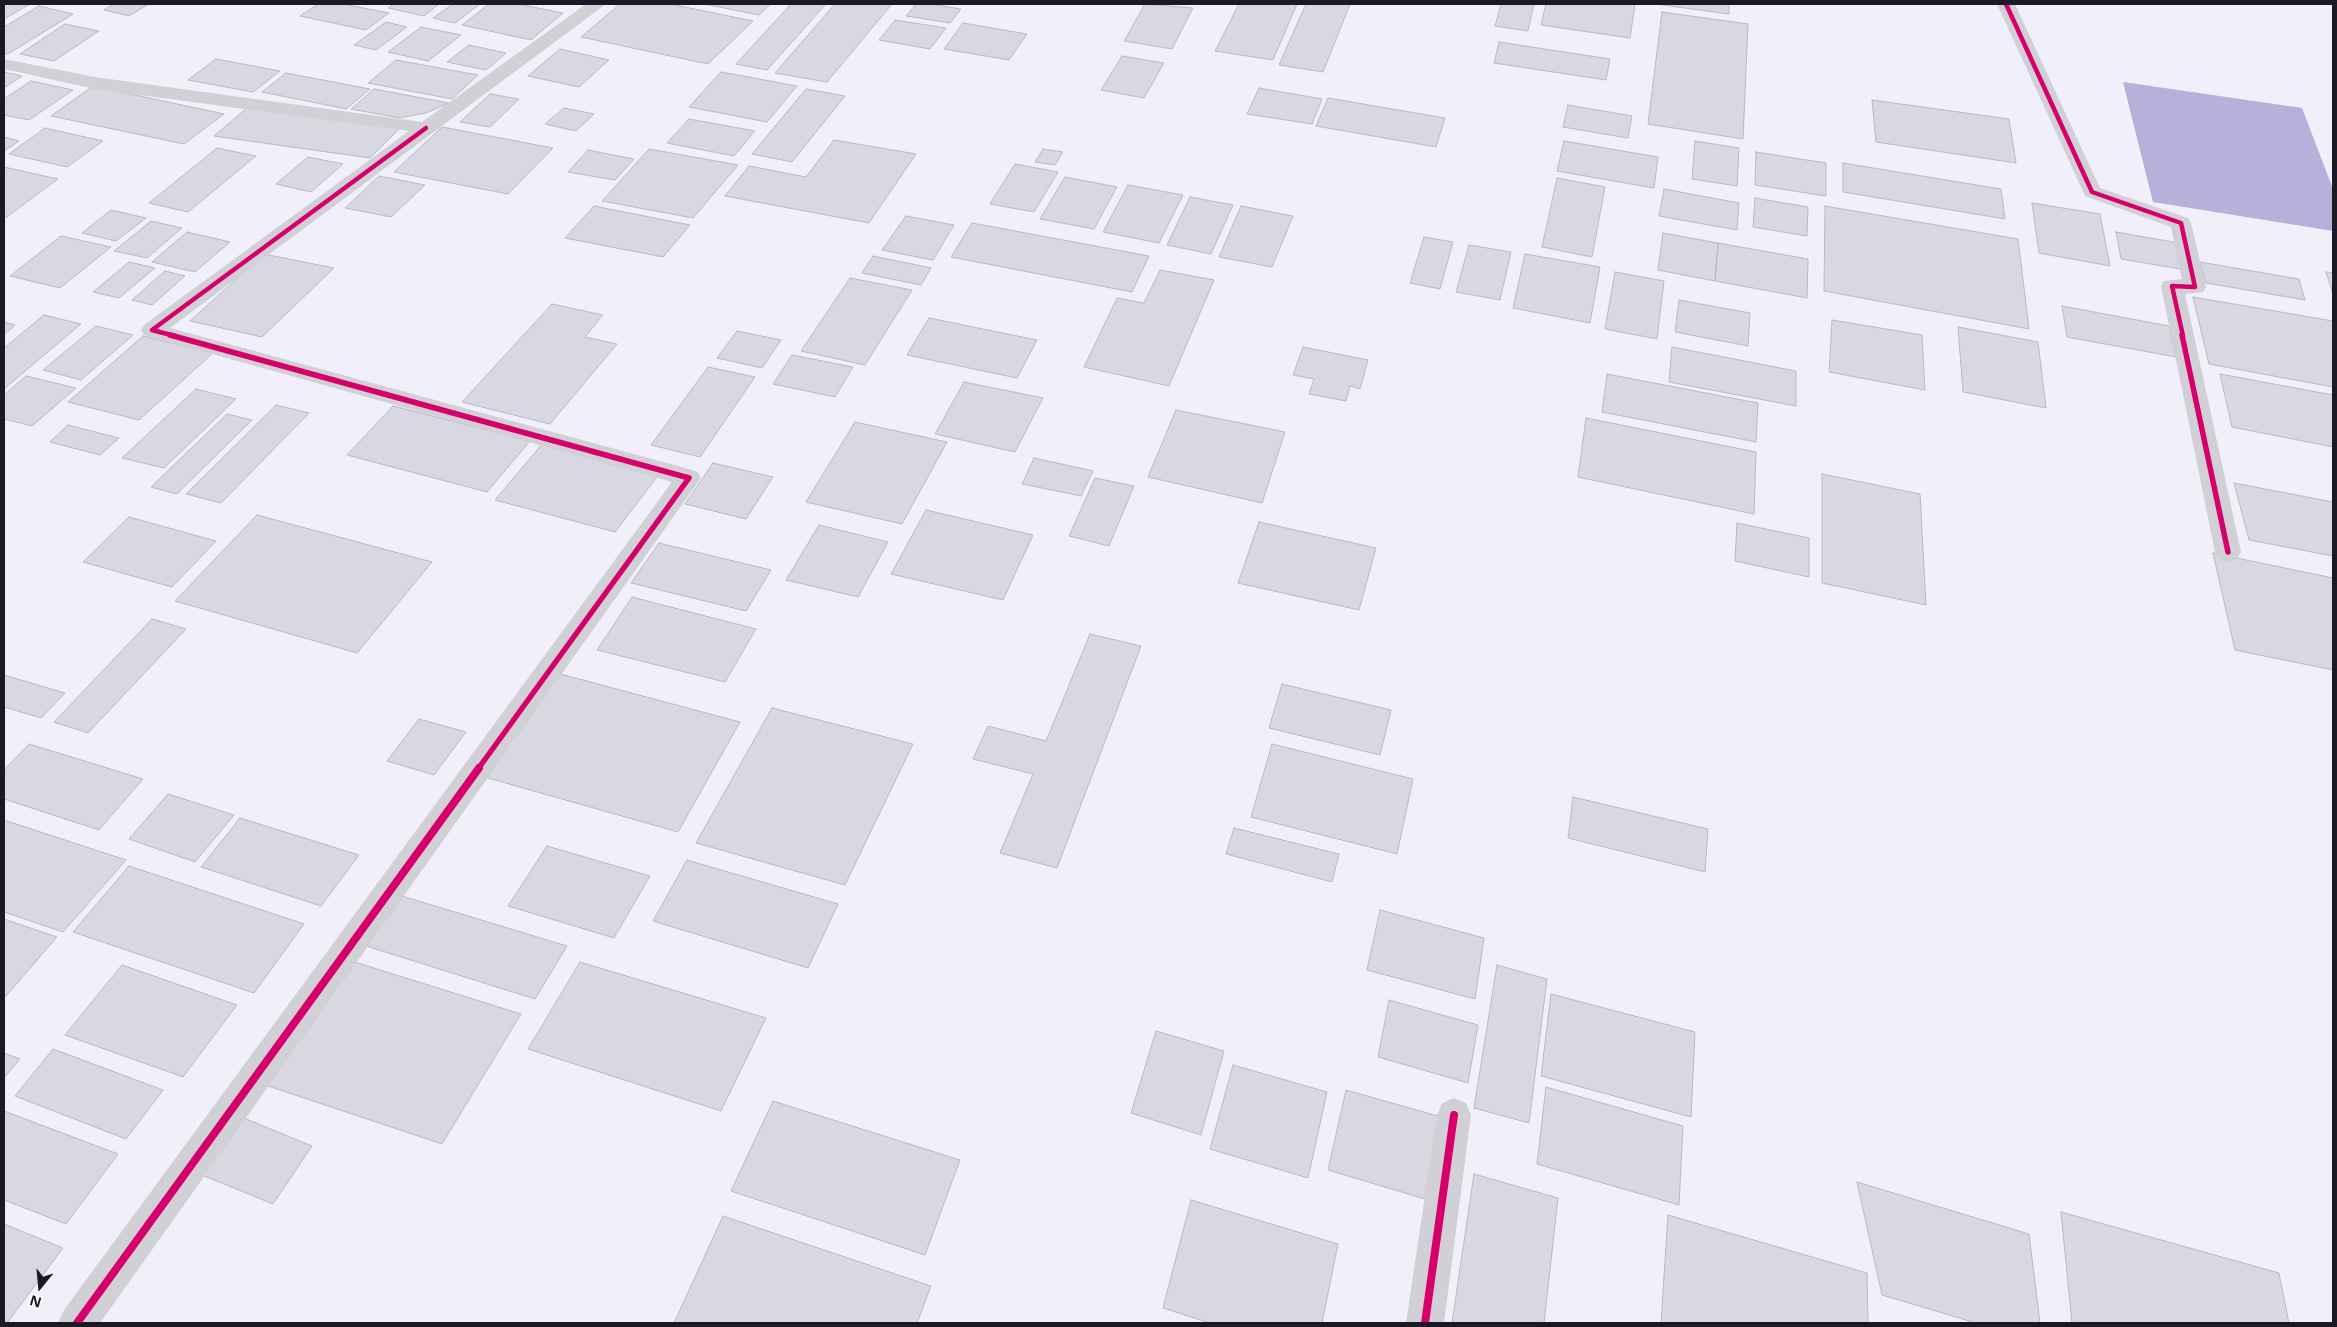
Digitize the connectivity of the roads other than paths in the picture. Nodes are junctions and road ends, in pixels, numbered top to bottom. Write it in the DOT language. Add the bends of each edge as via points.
graph roads {
  1 [pos="597,4"];
  2 [pos="2006,4"];
  3 [pos="4,64"];
  4 [pos="426,128"];
  5 [pos="2228,552"];
  6 [pos="1454,1115"];
  7 [pos="77,1323"];
  8 [pos="1425,1323"];
  1 -- 4 [label="street"];
  2 -- 5 [label="street" via="2092,192 2181,223 2196,287 2172,286"];
  3 -- 4 [label="street" via="95,83"];
  4 -- 7 [label="street" via="152,330 689,478"];
  6 -- 8 [label="street"];
}
